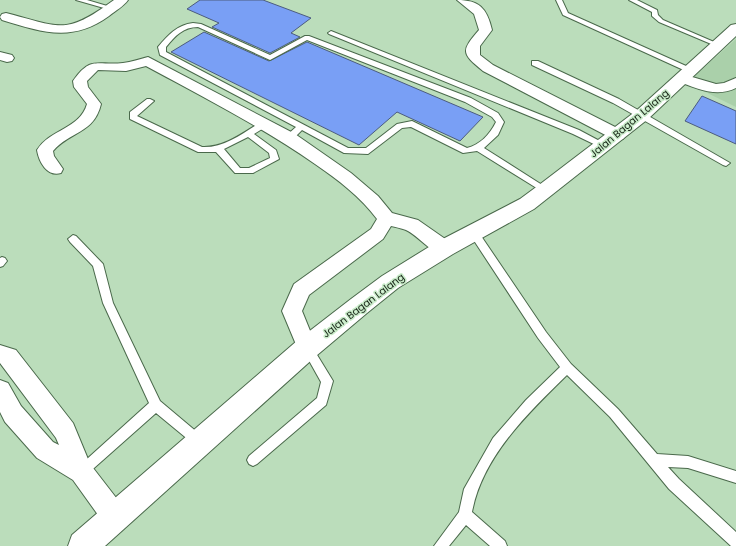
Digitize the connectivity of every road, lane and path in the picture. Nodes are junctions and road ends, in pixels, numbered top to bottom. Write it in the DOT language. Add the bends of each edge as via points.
graph roads {
  1 [pos="79,0"];
  2 [pos="122,0"];
  3 [pos="463,0"];
  4 [pos="632,0"];
  5 [pos="559,1"];
  6 [pos="111,8"];
  7 [pos="3,14"];
  8 [pos="736,28"];
  9 [pos="331,33"];
  10 [pos="718,45"];
  11 [pos="535,63"];
  12 [pos="686,74"];
  13 [pos="736,82"];
  14 [pos="150,101"];
  15 [pos="642,115"];
  16 [pos="264,124"];
  17 [pos="301,126"];
  18 [pos="248,133"];
  19 [pos="289,138"];
  20 [pos="611,140"];
  21 [pos="218,148"];
  22 [pos="478,148"];
  23 [pos="726,163"];
  24 [pos="55,169"];
  25 [pos="546,190"];
  26 [pos="386,218"];
  27 [pos="474,233"];
  28 [pos="73,238"];
  29 [pos="445,248"];
  30 [pos="307,348"];
  31 [pos="0,354"];
  32 [pos="567,368"];
  33 [pos="0,390"];
  34 [pos="156,405"];
  35 [pos="6,418"];
  36 [pos="201,443"];
  37 [pos="253,460"];
  38 [pos="654,460"];
  39 [pos="81,472"];
  40 [pos="736,477"];
  41 [pos="466,515"];
  42 [pos="116,517"];
  43 [pos="736,541"];
  44 [pos="83,546"];
  45 [pos="441,546"];
  46 [pos="500,546"];
  1 -- 6 [label="lane"];
  2 -- 6 [label="street"];
  3 -- 20 [label="street" via="477,8 484,18 486,30 473,44 473,56 488,68"];
  4 -- 10 [label="lane" via="655,11 654,16 661,21"];
  5 -- 12 [label="lane" via="564,14"];
  6 -- 7 [label="street" via="90,22 64,30 29,24"];
  8 -- 10 [label="main road, Jalan Bagan Lalang"];
  9 -- 20 [label="lane" via="576,132"];
  10 -- 12 [label="main road, Jalan Bagan Lalang"];
  11 -- 15 [label="lane"];
  12 -- 13 [label="street" via="714,89 722,89"];
  12 -- 15 [label="main road, Jalan Bagan Lalang"];
  14 -- 21 [label="lane" via="133,114 137,120 201,150"];
  15 -- 20 [label="main road, Jalan Bagan Lalang"];
  15 -- 23 [label="lane"];
  16 -- 18 [label="lane"];
  16 -- 19 [label="street"];
  16 -- 24 [label="street" via="148,62 126,67 96,66 80,81 81,87 94,104 93,112 84,124 49,143 45,150 46,157"];
  17 -- 19 [label="lane"];
  17 -- 22 [label="lane" via="347,151 368,151 400,126 412,124 466,151"];
  17 -- 22 [label="lane" via="163,53 162,47 176,30 190,24 199,25 270,58 308,37 468,100 495,115 500,122 495,132"];
  18 -- 21 [label="lane"];
  18 -- 21 [label="lane" via="273,152 275,159 250,171 238,171"];
  19 -- 26 [label="street" via="345,177 372,200"];
  20 -- 25 [label="main road, Jalan Bagan Lalang"];
  22 -- 25 [label="lane"];
  25 -- 27 [label="main road, Jalan Bagan Lalang" via="527,204"];
  26 -- 29 [label="street" via="412,225"];
  26 -- 30 [label="street" via="377,234 301,290 292,311"];
  27 -- 29 [label="main road, Jalan Bagan Lalang"];
  27 -- 32 [label="lane"];
  28 -- 34 [label="lane" via="98,264 108,303"];
  29 -- 30 [label="main road, Jalan Bagan Lalang" via="390,282"];
  30 -- 36 [label="main road, Jalan Bagan Lalang"];
  30 -- 37 [label="lane" via="327,381 322,401"];
  31 -- 39 [label="street" via="9,357 64,431"];
  32 -- 38 [label="lane" via="614,412"];
  32 -- 41 [label="lane" via="530,404 497,442 470,494"];
  33 -- 35 [label="street"];
  34 -- 36 [label="lane"];
  34 -- 39 [label="lane"];
  35 -- 39 [label="street" via="46,450"];
  36 -- 42 [label="main road, Jalan Bagan Lalang"];
  38 -- 40 [label="lane" via="688,462"];
  38 -- 43 [label="lane" via="674,484"];
  39 -- 42 [label="street"];
  41 -- 45 [label="lane"];
  41 -- 46 [label="lane"];
  42 -- 44 [label="main road, Jalan Bagan Lalang"];
}
